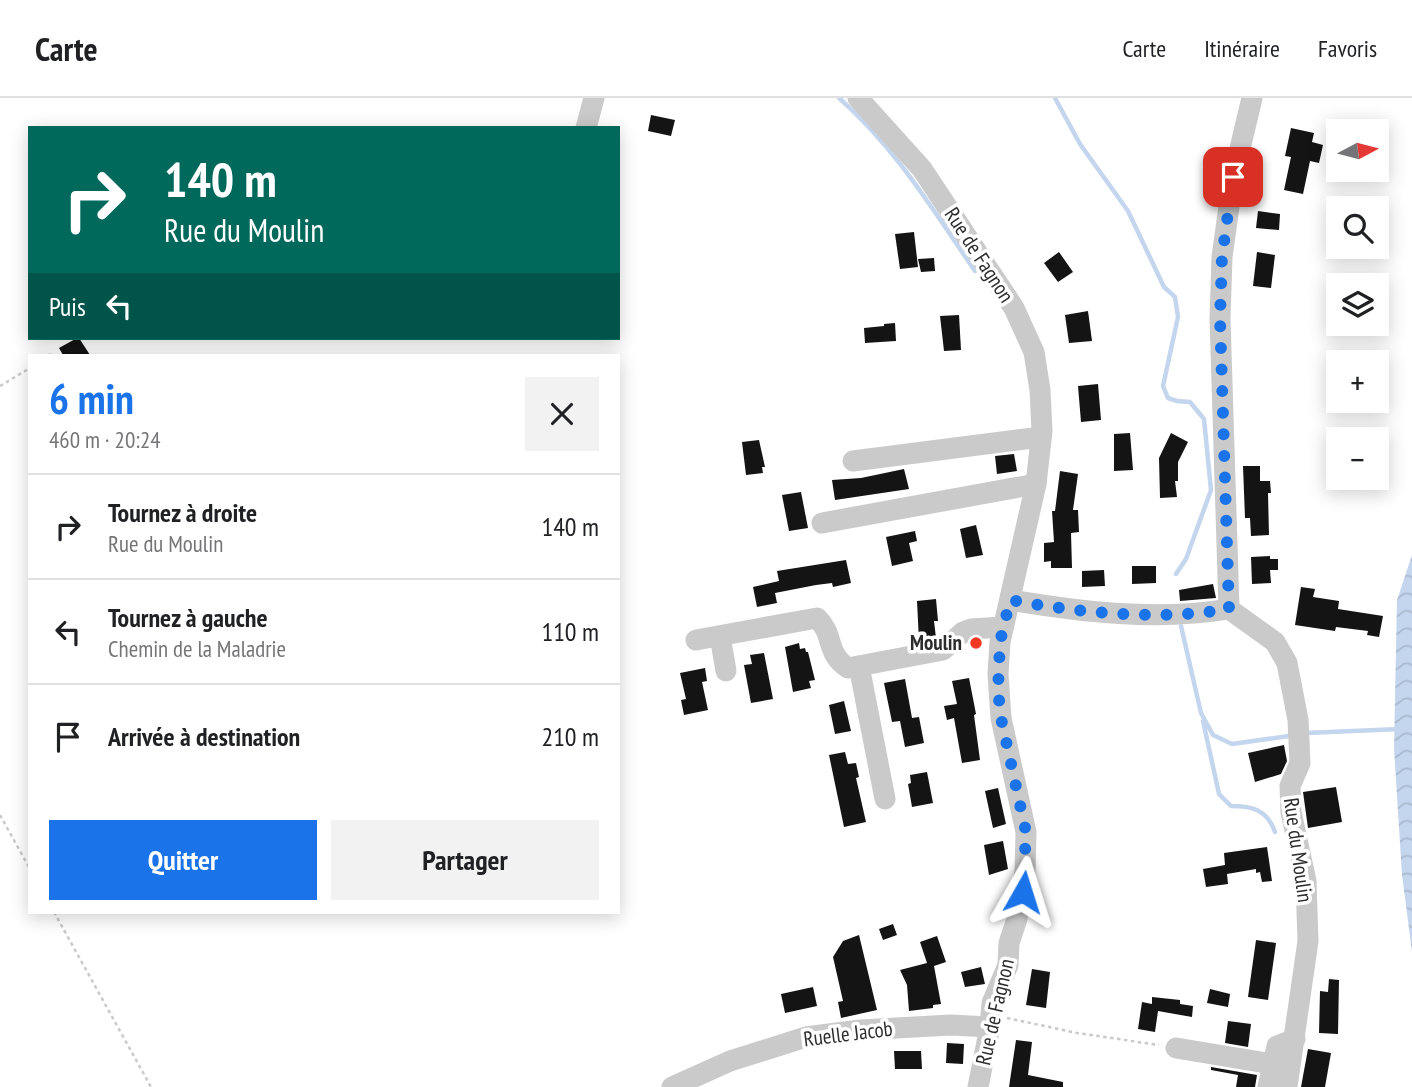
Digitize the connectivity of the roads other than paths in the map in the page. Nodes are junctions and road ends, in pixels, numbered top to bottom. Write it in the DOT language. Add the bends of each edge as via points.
graph roads {
  1 [pos="594,98"];
  2 [pos="858,98"];
  3 [pos="1252,98"];
  4 [pos="587,126"];
  5 [pos="1041,438"];
  6 [pos="853,461"];
  7 [pos="1036,484"];
  8 [pos="822,523"];
  9 [pos="1010,600"];
  10 [pos="1229,609"];
  11 [pos="1003,626"];
  12 [pos="720,636"];
  13 [pos="696,640"];
  14 [pos="859,666"];
  15 [pos="726,671"];
  16 [pos="885,799"];
  17 [pos="990,1021"];
  18 [pos="1295,1039"];
  19 [pos="1176,1048"];
  20 [pos="1272,1064"];
  21 [pos="672,1087"];
  22 [pos="978,1087"];
  23 [pos="1268,1087"];
  24 [pos="1287,1087"];
  1 -- 4 [label="street"];
  2 -- 5 [label="street, Rue de Fagnon" via="922,169 1014,308 1034,352"];
  3 -- 10 [label="street" via="1233,177 1222,257"];
  5 -- 6 [label="street"];
  5 -- 7 [label="street, Rue de Fagnon"];
  7 -- 8 [label="street"];
  7 -- 9 [label="street, Rue de Fagnon"];
  9 -- 10 [label="street" via="1142,615"];
  9 -- 11 [label="street, Rue de Fagnon"];
  10 -- 18 [label="street, Rue du Moulin" via="1275,642 1287,663 1298,720 1300,763 1290,786 1306,881 1308,941"];
  11 -- 14 [label="street" via="963,632 943,650"];
  11 -- 17 [label="street, Rue de Fagnon" via="999,704 1022,808 1026,853 1008,965 992,1003"];
  12 -- 13 [label="street"];
  12 -- 14 [label="street" via="817,618 836,660 848,668"];
  12 -- 15 [label="street"];
  14 -- 16 [label="street"];
  17 -- 21 [label="street, Ruelle Jacob" via="806,1037 730,1061"];
  17 -- 22 [label="street, Rue de Fagnon"];
  18 -- 20 [label="street" via="1278,1046"];
  18 -- 24 [label="street, Rue du Moulin"];
  19 -- 20 [label="street"];
  20 -- 23 [label="street"];
}
